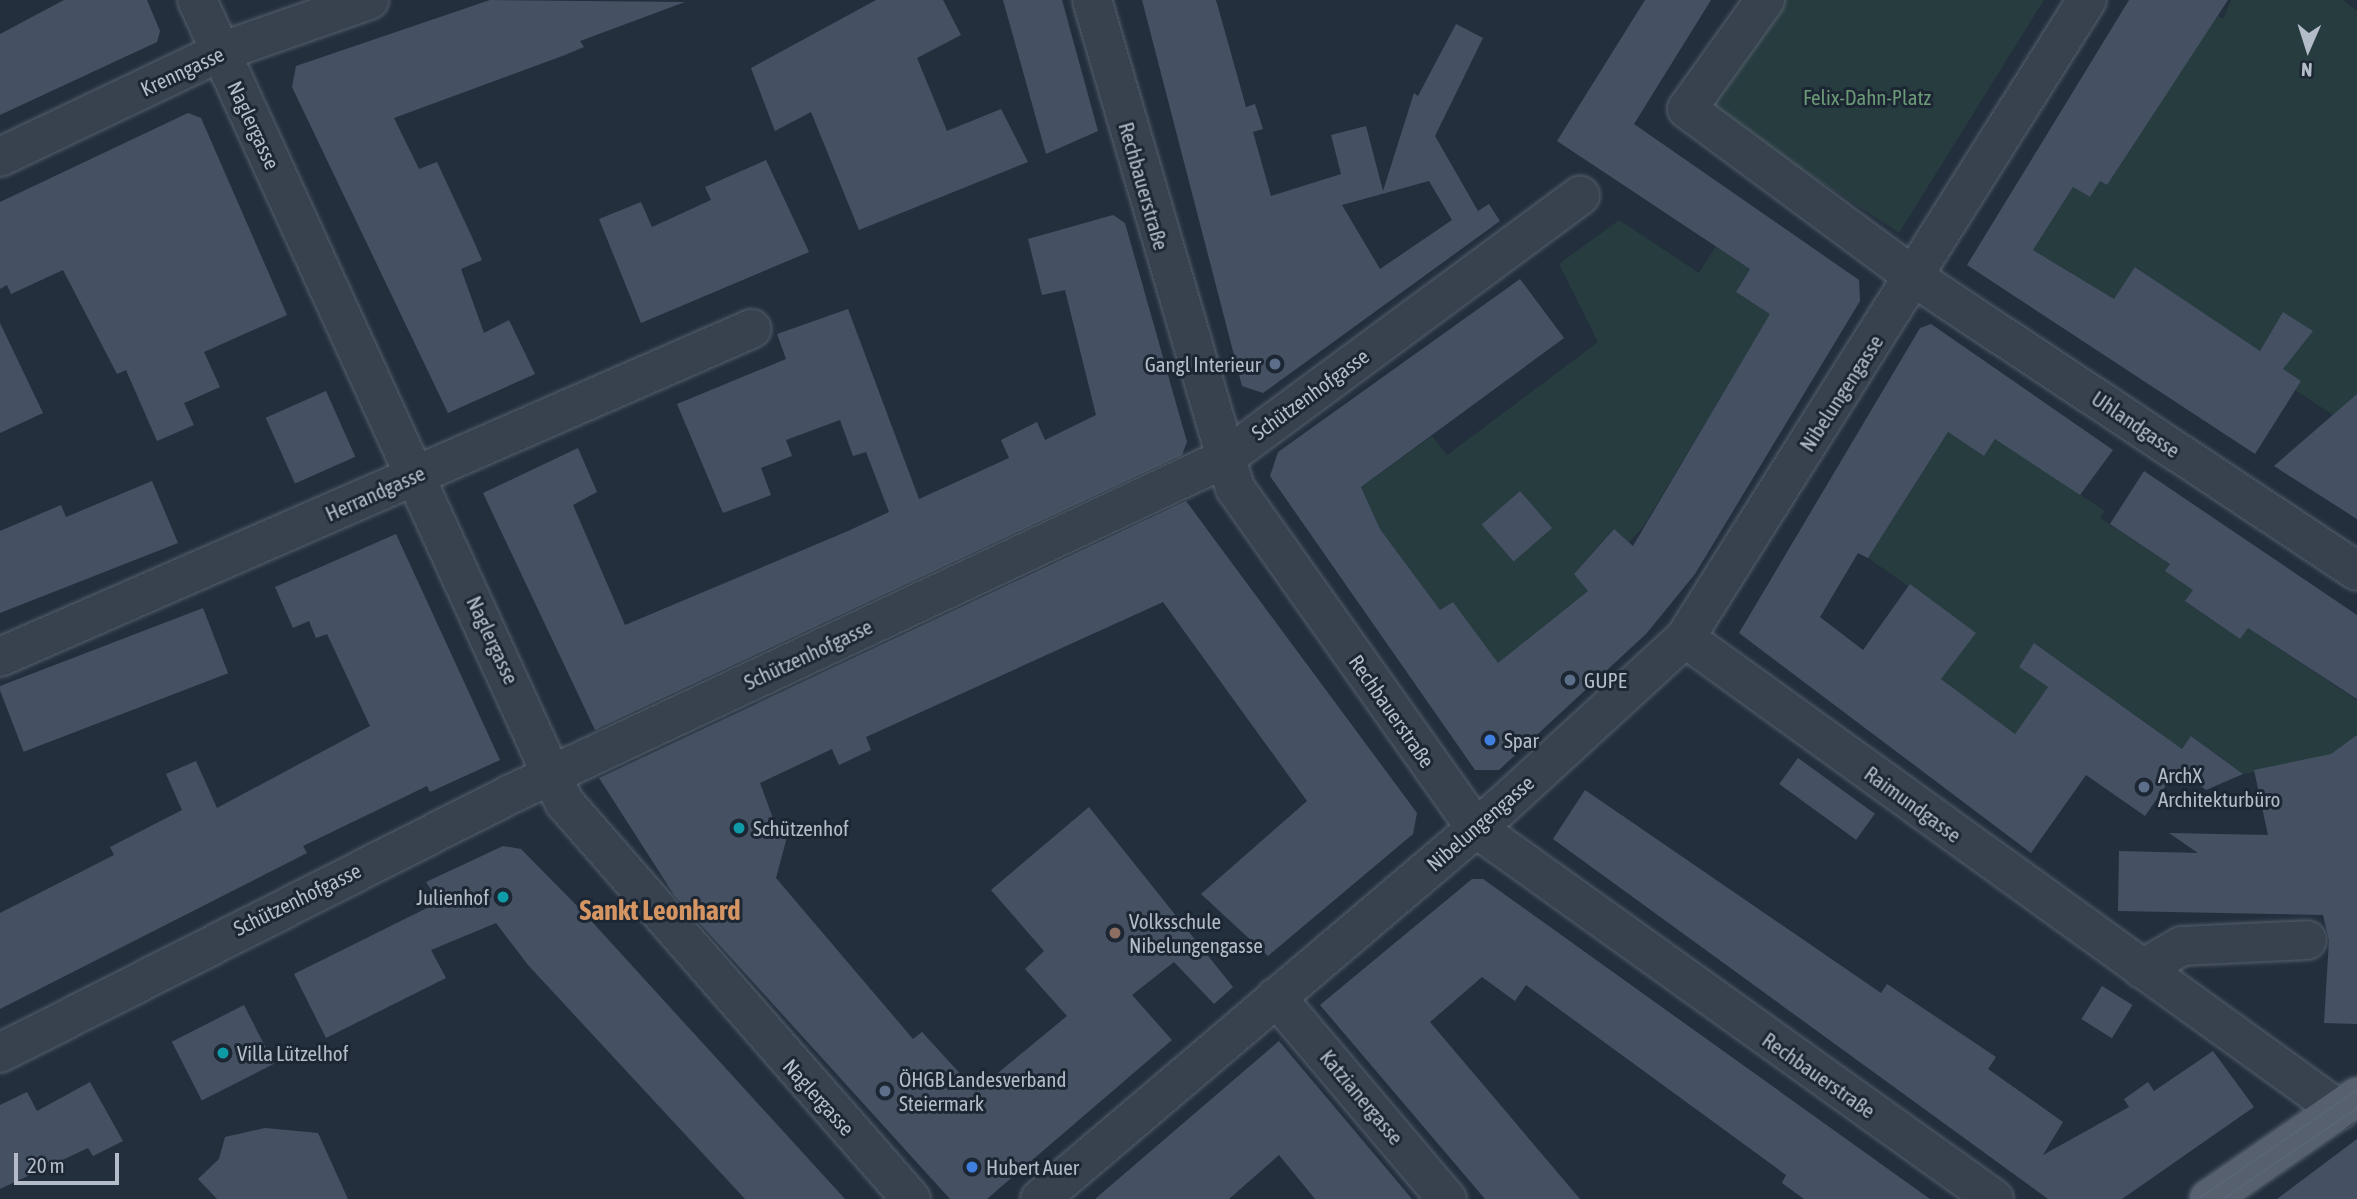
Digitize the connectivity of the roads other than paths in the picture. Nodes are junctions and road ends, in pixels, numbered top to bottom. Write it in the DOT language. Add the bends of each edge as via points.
graph roads {
  1 [pos="197,0"];
  2 [pos="369,0"];
  3 [pos="1092,0"];
  4 [pos="1765,0"];
  5 [pos="2087,0"];
  6 [pos="220,52"];
  7 [pos="0,157"];
  8 [pos="1580,196"];
  9 [pos="1916,278"];
  10 [pos="751,329"];
  11 [pos="1224,459"];
  12 [pos="416,474"];
  13 [pos="2357,571"];
  14 [pos="1685,638"];
  15 [pos="0,657"];
  16 [pos="552,774"];
  17 [pos="1476,828"];
  18 [pos="2307,940"];
  19 [pos="2142,969"];
  20 [pos="1276,997"];
  21 [pos="0,1053"];
  22 [pos="2348,1104"];
  23 [pos="911,1199"];
  24 [pos="1040,1199"];
  25 [pos="1447,1199"];
  26 [pos="1994,1199"];
  27 [pos="2209,1199"];
  1 -- 6 [label="street, Naglergasse"];
  2 -- 6 [label="street, Krenngasse"];
  3 -- 11 [label="street, Rechbauerstraße"];
  4 -- 9 [label="street" via="1687,109"];
  5 -- 9 [label="street"];
  6 -- 7 [label="street, Krenngasse"];
  6 -- 12 [label="street, Naglergasse"];
  8 -- 11 [label="street, Schützenhofgasse"];
  9 -- 13 [label="street, Uhlandgasse"];
  9 -- 14 [label="street, Nibelungengasse"];
  10 -- 12 [label="street, Herrandgasse"];
  11 -- 16 [label="street, Schützenhofgasse"];
  11 -- 17 [label="street, Rechbauerstraße" via="1235,488"];
  12 -- 15 [label="street, Herrandgasse"];
  12 -- 16 [label="street, Naglergasse"];
  14 -- 17 [label="street, Nibelungengasse"];
  14 -- 19 [label="street, Raimundgasse"];
  16 -- 21 [label="street, Schützenhofgasse" via="102,996"];
  16 -- 23 [label="street, Naglergasse" via="564,802 620,873"];
  17 -- 20 [label="street, Nibelungengasse"];
  17 -- 26 [label="street, Rechbauerstraße"];
  18 -- 19 [label="street" via="2182,946"];
  19 -- 22 [label="street, Raimundgasse"];
  20 -- 24 [label="street, Nibelungengasse"];
  20 -- 25 [label="street, Katzianergasse"];
  22 -- 27 [label="main road"];
}
